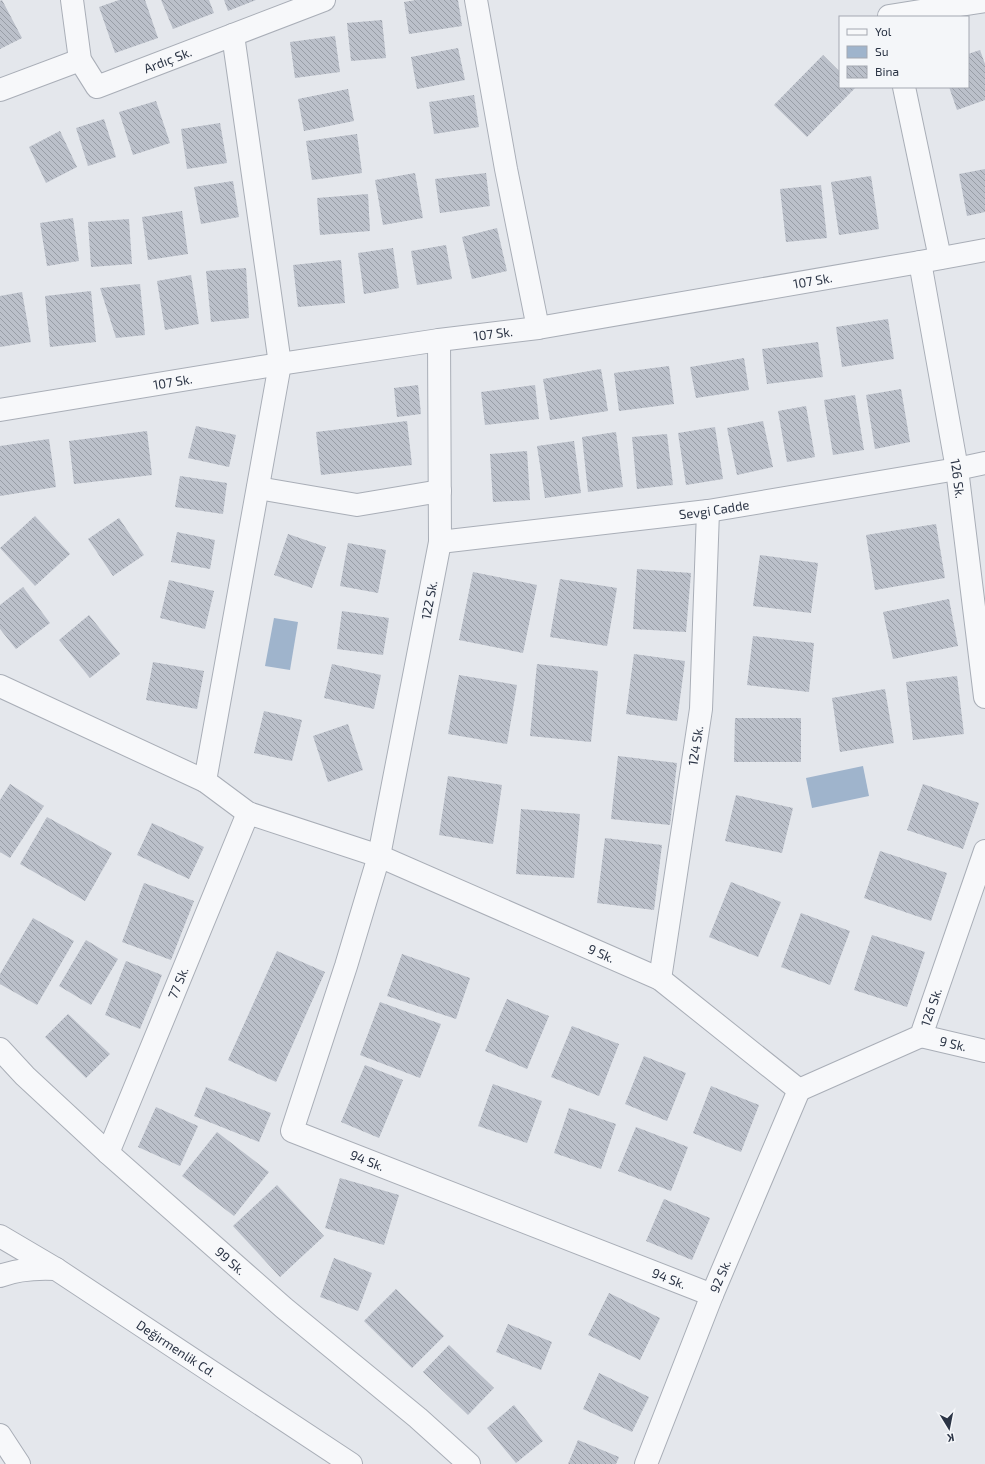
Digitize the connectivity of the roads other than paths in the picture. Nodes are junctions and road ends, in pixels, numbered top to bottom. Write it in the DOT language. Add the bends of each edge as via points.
graph roads {
  1 [pos="72,0"];
  2 [pos="324,0"];
  3 [pos="476,0"];
  4 [pos="881,0"];
  5 [pos="985,1"];
  6 [pos="889,16"];
  7 [pos="895,16"];
  8 [pos="233,35"];
  9 [pos="80,60"];
  10 [pos="904,88"];
  11 [pos="0,90"];
  12 [pos="985,250"];
  13 [pos="930,260"];
  14 [pos="538,328"];
  15 [pos="439,340"];
  16 [pos="280,364"];
  17 [pos="0,410"];
  18 [pos="985,463"];
  19 [pos="958,469"];
  20 [pos="258,488"];
  21 [pos="440,491"];
  22 [pos="708,511"];
  23 [pos="440,542"];
  24 [pos="0,686"];
  25 [pos="985,697"];
  26 [pos="206,781"];
  27 [pos="248,813"];
  28 [pos="985,851"];
  29 [pos="379,856"];
  30 [pos="660,979"];
  31 [pos="921,1036"];
  32 [pos="0,1050"];
  33 [pos="985,1051"];
  34 [pos="799,1090"];
  35 [pos="108,1153"];
  36 [pos="0,1236"];
  37 [pos="0,1248"];
  38 [pos="56,1269"];
  39 [pos="0,1276"];
  40 [pos="712,1295"];
  41 [pos="0,1435"];
  42 [pos="19,1464"];
  43 [pos="351,1464"];
  44 [pos="469,1464"];
  45 [pos="646,1464"];
  1 -- 9 [label="street, Ardıç Sk."];
  2 -- 8 [label="street, Ardıç Sk."];
  3 -- 14 [label="street"];
  4 -- 6 [label="street"];
  5 -- 7 [label="street"];
  8 -- 9 [label="street, Ardıç Sk." via="97,87"];
  8 -- 16 [label="street"];
  9 -- 11 [label="street"];
  10 -- 13 [label="street, 126 Sk."];
  12 -- 13 [label="street, 107 Sk."];
  13 -- 14 [label="street, 107 Sk."];
  13 -- 19 [label="street, 126 Sk."];
  14 -- 15 [label="street, 107 Sk."];
  15 -- 16 [label="street, 107 Sk."];
  15 -- 21 [label="street, 122 Sk."];
  16 -- 17 [label="street, 107 Sk."];
  16 -- 20 [label="street"];
  18 -- 19 [label="street, Sevgi Cadde"];
  19 -- 22 [label="street, Sevgi Cadde"];
  19 -- 25 [label="street, 126 Sk."];
  20 -- 21 [label="street" via="357,505"];
  20 -- 26 [label="street"];
  21 -- 23 [label="street, 122 Sk."];
  22 -- 23 [label="street, Sevgi Cadde"];
  22 -- 30 [label="street, 124 Sk." via="701,709"];
  23 -- 29 [label="street, 122 Sk."];
  24 -- 26 [label="street, 9 Sk."];
  26 -- 27 [label="street, 9 Sk."];
  27 -- 29 [label="street, 9 Sk."];
  27 -- 35 [label="street, 77 Sk."];
  28 -- 31 [label="street, 126 Sk."];
  29 -- 30 [label="street, 9 Sk."];
  29 -- 40 [label="street, 94 Sk." via="292,1131"];
  30 -- 34 [label="street, 9 Sk."];
  31 -- 33 [label="street, 9 Sk."];
  31 -- 34 [label="street, 126 Sk."];
  32 -- 35 [label="street, 99 Sk."];
  34 -- 40 [label="street, 92 Sk."];
  35 -- 44 [label="street, 99 Sk." via="284,1308 418,1418"];
  36 -- 38 [label="street, Değirmenlik Cd."];
  37 -- 38 [label="street"];
  38 -- 39 [label="street" via="34,1268"];
  38 -- 43 [label="street, Değirmenlik Cd."];
  40 -- 45 [label="street, 92 Sk."];
  41 -- 42 [label="street"];
}
